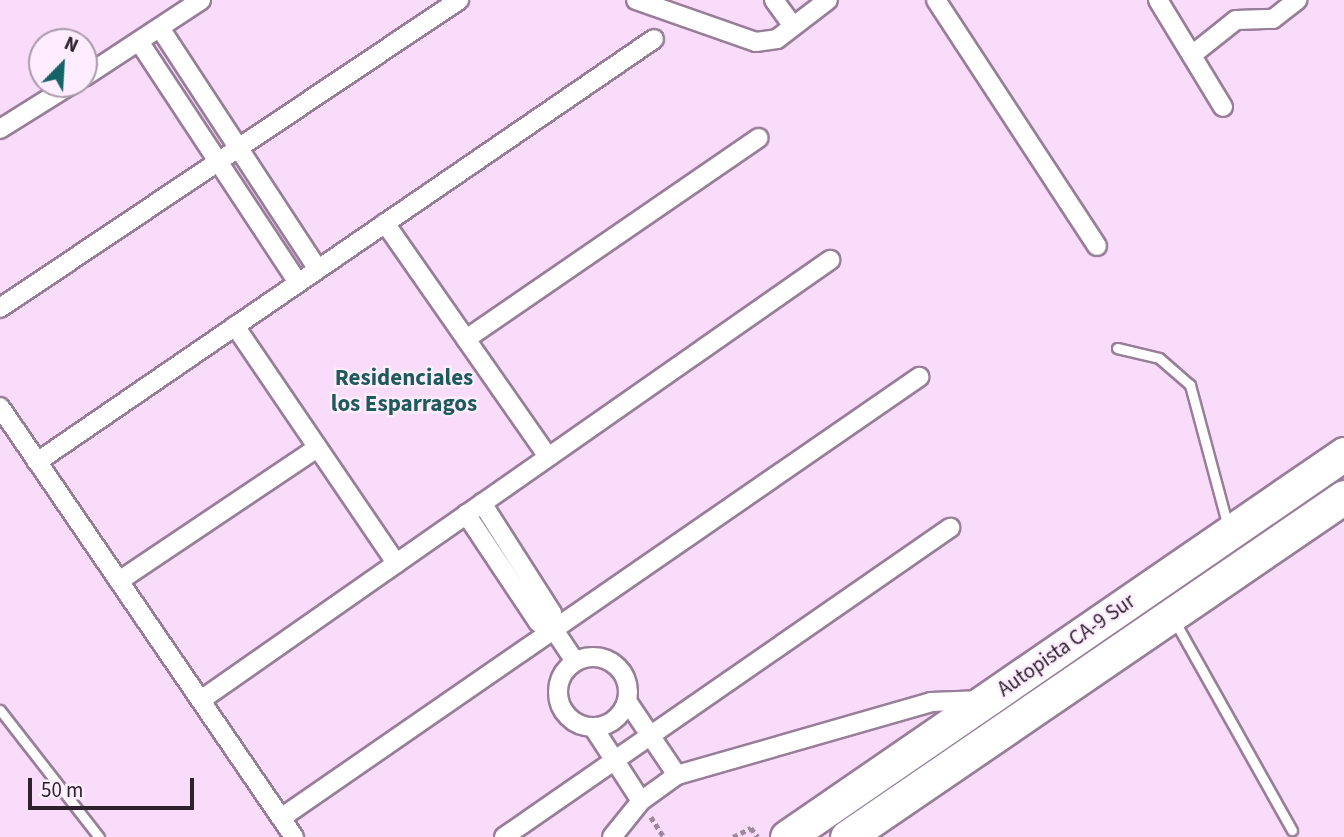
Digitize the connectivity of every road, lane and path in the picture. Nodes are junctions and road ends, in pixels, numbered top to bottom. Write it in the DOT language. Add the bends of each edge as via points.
graph roads {
  1 [pos="201,0"];
  2 [pos="459,0"];
  3 [pos="636,0"];
  4 [pos="774,0"];
  5 [pos="828,0"];
  6 [pos="936,0"];
  7 [pos="1158,0"];
  8 [pos="1297,0"];
  9 [pos="793,26"];
  10 [pos="160,28"];
  11 [pos="654,39"];
  12 [pos="140,43"];
  13 [pos="1192,55"];
  14 [pos="98,68"];
  15 [pos="49,98"];
  16 [pos="1223,107"];
  17 [pos="0,128"];
  18 [pos="758,138"];
  19 [pos="239,148"];
  20 [pos="218,162"];
  21 [pos="385,223"];
  22 [pos="1097,246"];
  23 [pos="830,260"];
  24 [pos="318,269"];
  25 [pos="298,283"];
  26 [pos="0,308"];
  27 [pos="235,326"];
  28 [pos="466,339"];
  29 [pos="1117,348"];
  30 [pos="919,377"];
  31 [pos="0,407"];
  32 [pos="317,448"];
  33 [pos="1344,454"];
  34 [pos="548,457"];
  35 [pos="37,462"];
  36 [pos="1344,497"];
  37 [pos="481,503"];
  38 [pos="466,514"];
  39 [pos="950,528"];
  40 [pos="1230,532"];
  41 [pos="396,564"];
  42 [pos="119,581"];
  43 [pos="1171,615"];
  44 [pos="554,629"];
  45 [pos="575,662"];
  46 [pos="201,700"];
  47 [pos="986,700"];
  48 [pos="627,701"];
  49 [pos="0,710"];
  50 [pos="593,727"];
  51 [pos="651,734"];
  52 [pos="614,760"];
  53 [pos="677,775"];
  54 [pos="641,801"];
  55 [pos="281,818"];
  56 [pos="1292,830"];
  57 [pos="99,837"];
  58 [pos="294,837"];
  59 [pos="504,837"];
  60 [pos="612,837"];
  61 [pos="733,837"];
  62 [pos="758,837"];
  63 [pos="787,837"];
  64 [pos="847,837"];
  1 -- 10 [label="street"];
  2 -- 19 [label="street"];
  3 -- 9 [label="street" via="734,40 777,39"];
  4 -- 9 [label="street"];
  5 -- 9 [label="street"];
  6 -- 22 [label="street"];
  7 -- 13 [label="street"];
  8 -- 13 [label="street" via="1273,19 1236,20"];
  10 -- 12 [label="street"];
  10 -- 19 [label="street"];
  11 -- 21 [label="street"];
  12 -- 14 [label="street"];
  12 -- 20 [label="street"];
  13 -- 16 [label="street"];
  15 -- 17 [label="street"];
  18 -- 28 [label="street"];
  19 -- 20 [label="street"];
  19 -- 24 [label="street"];
  20 -- 25 [label="street"];
  20 -- 26 [label="street"];
  21 -- 24 [label="street"];
  21 -- 28 [label="street"];
  23 -- 34 [label="street"];
  24 -- 25 [label="street"];
  25 -- 27 [label="street"];
  27 -- 32 [label="street"];
  27 -- 35 [label="street"];
  28 -- 34 [label="street"];
  29 -- 40 [label="lane" via="1159,358 1190,386"];
  30 -- 44 [label="street"];
  31 -- 35 [label="street"];
  32 -- 41 [label="street"];
  32 -- 42 [label="street"];
  33 -- 40 [label="highway, Autopista CA-9 Sur"];
  34 -- 37 [label="street"];
  35 -- 42 [label="street"];
  36 -- 43 [label="highway, Autopista CA-9 Sur"];
  37 -- 38 [label="street"];
  37 -- 44 [label="street" via="552,612"];
  38 -- 41 [label="street"];
  38 -- 44 [label="street" via="538,622"];
  39 -- 51 [label="street"];
  40 -- 47 [label="highway, Autopista CA-9 Sur"];
  41 -- 46 [label="street"];
  42 -- 46 [label="street"];
  43 -- 56 [label="lane"];
  43 -- 64 [label="highway, Autopista CA-9 Sur"];
  44 -- 45 [label="street"];
  44 -- 55 [label="street"];
  45 -- 48 [label="street" via="598,657 619,668"];
  45 -- 50 [label="street" via="558,695 569,718"];
  46 -- 55 [label="street"];
  47 -- 53 [label="street" via="931,702"];
  47 -- 63 [label="highway, Autopista CA-9 Sur"];
  48 -- 50 [label="street" via="621,715"];
  48 -- 51 [label="street"];
  49 -- 57 [label="lane"];
  50 -- 52 [label="street"];
  51 -- 52 [label="street"];
  51 -- 53 [label="street"];
  52 -- 54 [label="street"];
  52 -- 59 [label="street"];
  53 -- 54 [label="street"];
  54 -- 60 [label="street"];
  55 -- 58 [label="street"];
  61 -- 62 [label="path" via="751,828"];
}
